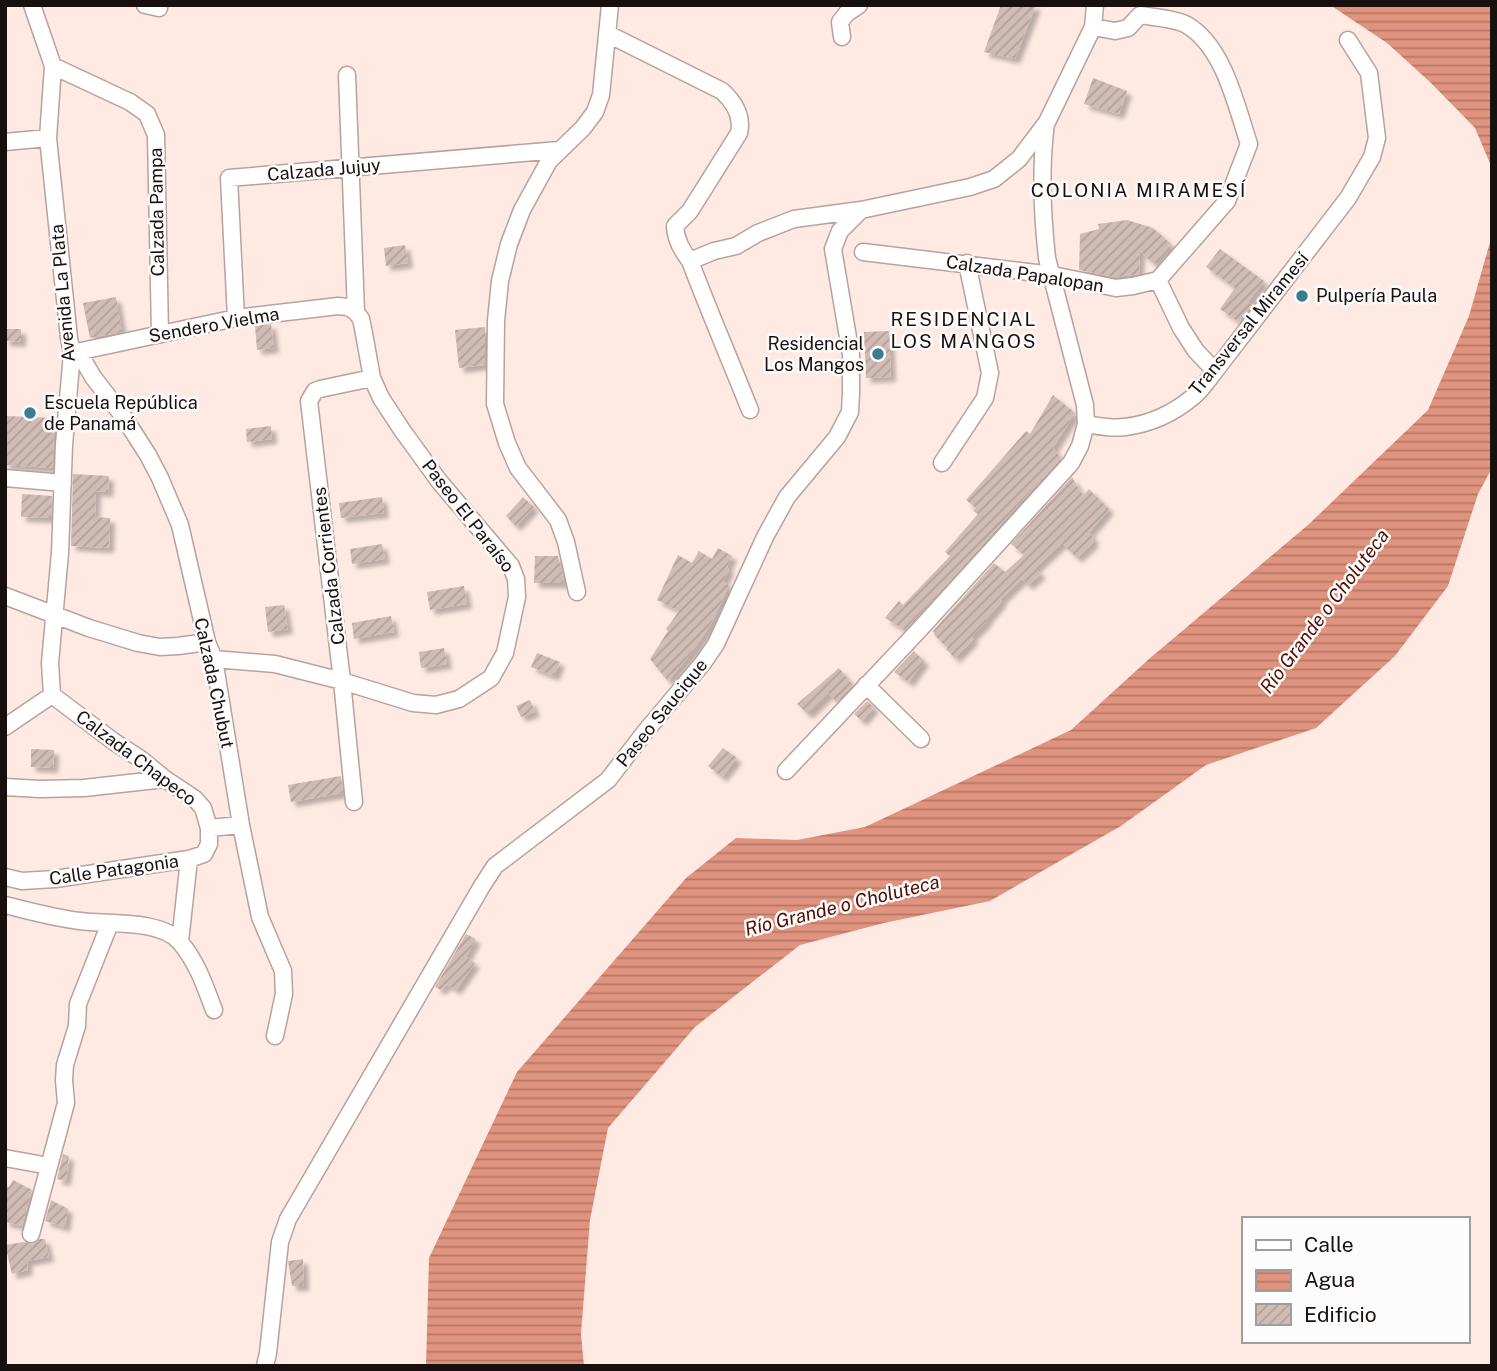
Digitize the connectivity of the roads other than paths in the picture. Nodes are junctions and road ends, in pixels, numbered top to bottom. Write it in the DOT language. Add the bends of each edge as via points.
graph roads {
  1 [pos="32,5"];
  2 [pos="610,5"];
  3 [pos="859,5"];
  4 [pos="1096,5"];
  5 [pos="1138,10"];
  6 [pos="1093,27"];
  7 [pos="608,34"];
  8 [pos="842,37"];
  9 [pos="1348,40"];
  10 [pos="52,66"];
  11 [pos="347,75"];
  12 [pos="1046,122"];
  13 [pos="48,138"];
  14 [pos="5,142"];
  15 [pos="559,150"];
  16 [pos="350,167"];
  17 [pos="861,210"];
  18 [pos="863,252"];
  19 [pos="690,261"];
  20 [pos="967,264"];
  21 [pos="1053,275"];
  22 [pos="1158,280"];
  23 [pos="356,312"];
  24 [pos="236,318"];
  25 [pos="160,334"];
  26 [pos="75,352"];
  27 [pos="1215,371"];
  28 [pos="372,378"];
  29 [pos="750,410"];
  30 [pos="1086,424"];
  31 [pos="942,463"];
  32 [pos="5,478"];
  33 [pos="63,483"];
  34 [pos="577,592"];
  35 [pos="5,596"];
  36 [pos="53,614"];
  37 [pos="207,642"];
  38 [pos="214,659"];
  39 [pos="342,681"];
  40 [pos="866,685"];
  41 [pos="52,695"];
  42 [pos="5,727"];
  43 [pos="921,739"];
  44 [pos="786,771"];
  45 [pos="164,779"];
  46 [pos="5,787"];
  47 [pos="354,802"];
  48 [pos="240,825"];
  49 [pos="209,828"];
  50 [pos="189,859"];
  51 [pos="11,881"];
  52 [pos="5,905"];
  53 [pos="110,923"];
  54 [pos="180,942"];
  55 [pos="214,1010"];
  56 [pos="275,1036"];
  57 [pos="5,1158"];
  58 [pos="49,1166"];
  59 [pos="31,1234"];
  60 [pos="265,1366"];
  1 -- 10 [label="street, Avenida La Plata"];
  2 -- 7 [label="street"];
  3 -- 8 [label="street" via="841,22"];
  4 -- 6 [label="street"];
  5 -- 6 [label="street" via="1128,28"];
  5 -- 22 [label="street" via="1185,23 1206,39 1220,60 1250,144 1227,201"];
  6 -- 12 [label="street"];
  7 -- 15 [label="street" via="595,112"];
  7 -- 19 [label="street" via="722,91 739,116 739,133 690,211 675,226"];
  9 -- 27 [label="street, Transversal Miramesí" via="1369,73 1377,138 1372,157 1348,198"];
  10 -- 13 [label="street, Avenida La Plata"];
  10 -- 25 [label="street, Calzada Pampa" via="130,102 147,114 156,135"];
  11 -- 16 [label="street, Paseo El Paraíso"];
  12 -- 17 [label="street" via="1019,159 994,179"];
  12 -- 21 [label="street" via="1042,178 1047,257"];
  13 -- 14 [label="street"];
  13 -- 26 [label="street, Avenida La Plata" via="69,338"];
  15 -- 16 [label="street, Calzada Jujuy"];
  15 -- 34 [label="street" via="549,160 509,244 496,321 495,404 518,468 558,520"];
  16 -- 23 [label="street, Paseo El Paraíso"];
  16 -- 24 [label="street, Calzada Jujuy" via="229,177"];
  17 -- 19 [label="street" via="794,219"];
  17 -- 60 [label="street, Paseo Saucique" via="840,231 833,248 851,355 850,412 837,437 787,497 704,663 608,780 495,866 482,886 288,1219 280,1242"];
  18 -- 20 [label="street, Calzada Papalopan"];
  19 -- 29 [label="street"];
  20 -- 21 [label="street, Calzada Papalopan"];
  20 -- 31 [label="street" via="990,373 985,398"];
  21 -- 22 [label="street, Calzada Papalopan" via="1116,288"];
  21 -- 30 [label="street"];
  22 -- 27 [label="street" via="1181,328"];
  23 -- 24 [label="street, Sendero Vielma" via="338,306"];
  23 -- 28 [label="street, Paseo El Paraíso"];
  24 -- 25 [label="street, Sendero Vielma"];
  25 -- 26 [label="street, Sendero Vielma"];
  26 -- 33 [label="street, Avenida La Plata"];
  26 -- 37 [label="street, Calzada Chubut" via="123,416 160,478 180,525"];
  27 -- 30 [label="street, Transversal Miramesí" via="1195,395 1170,414 1125,427"];
  28 -- 39 [label="street, Calzada Corrientes" via="320,388 309,401"];
  28 -- 39 [label="street, Paseo El Paraíso" via="439,481 511,566 517,597 505,653 491,678 459,699 436,705 413,703"];
  30 -- 40 [label="street" via="1071,463"];
  32 -- 33 [label="street"];
  33 -- 36 [label="street, Avenida La Plata"];
  35 -- 36 [label="street"];
  36 -- 37 [label="street" via="138,643 160,647"];
  36 -- 41 [label="street, Avenida La Plata"];
  37 -- 38 [label="street, Calzada Chubut"];
  38 -- 39 [label="street, Paseo El Paraíso" via="275,664"];
  38 -- 48 [label="street, Calzada Chubut"];
  39 -- 47 [label="street, Calzada Corrientes"];
  40 -- 43 [label="street"];
  40 -- 44 [label="street"];
  41 -- 42 [label="street"];
  41 -- 45 [label="street, Calzada Chapeco"];
  45 -- 46 [label="street" via="84,788"];
  45 -- 49 [label="street, Calzada Chapeco" via="195,799"];
  48 -- 49 [label="street"];
  48 -- 56 [label="street, Calzada Chubut" via="260,917 283,971 284,994"];
  49 -- 50 [label="street, Calle Patagonia" via="204,854"];
  50 -- 51 [label="street, Calle Patagonia"];
  50 -- 54 [label="street"];
  52 -- 53 [label="street"];
  53 -- 54 [label="street" via="154,927"];
  53 -- 58 [label="street" via="78,1004 78,1026 65,1065 66,1103"];
  54 -- 55 [label="street" via="202,978"];
  57 -- 58 [label="street"];
  58 -- 59 [label="street"];
}
